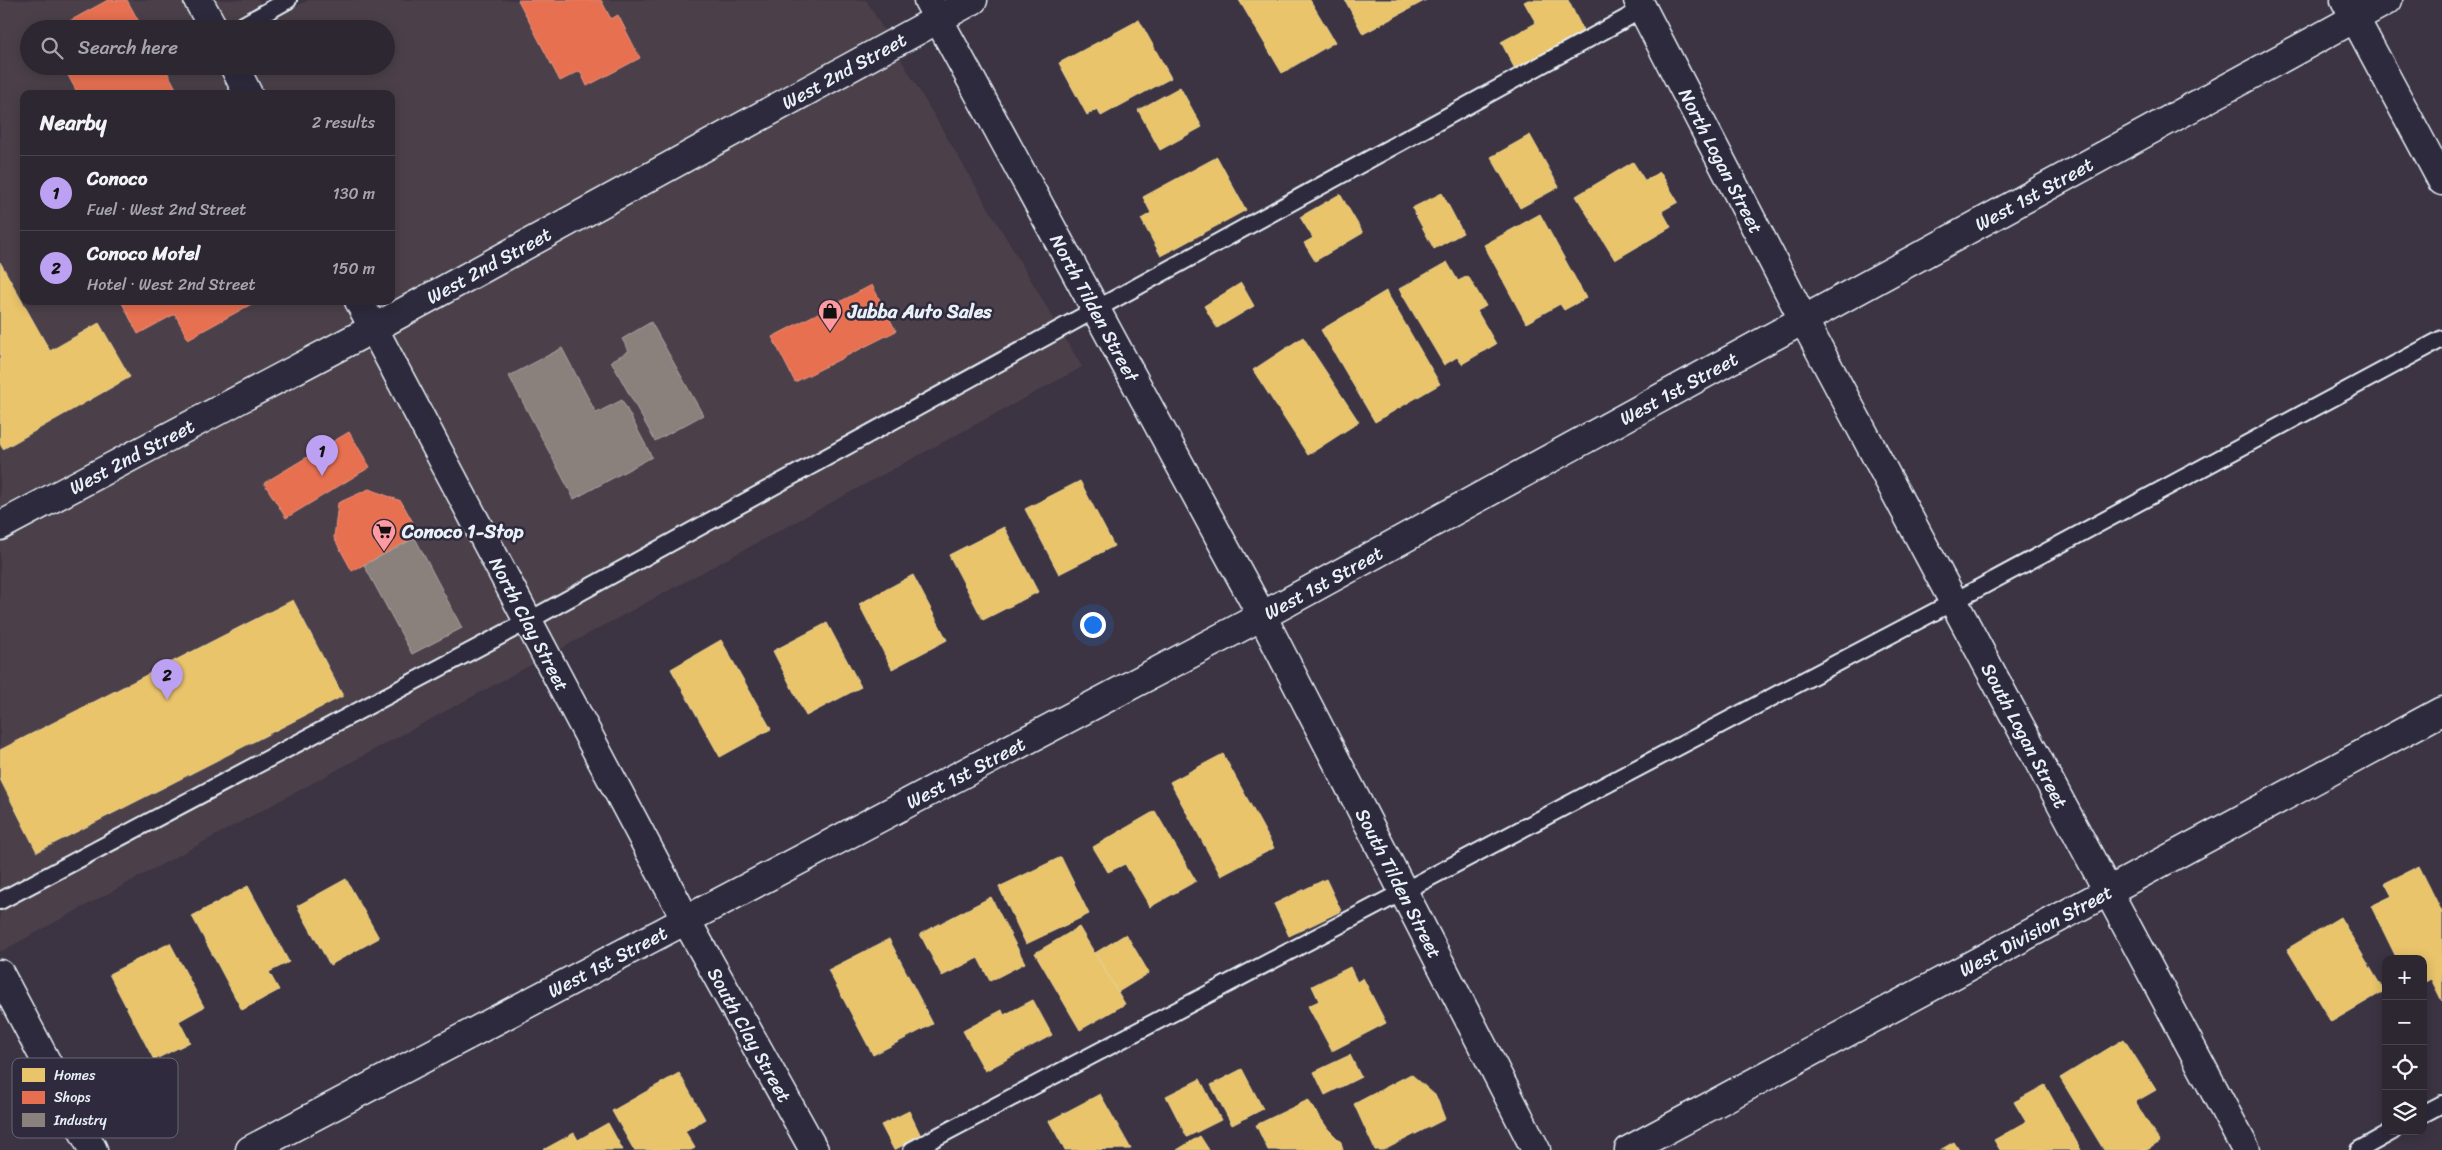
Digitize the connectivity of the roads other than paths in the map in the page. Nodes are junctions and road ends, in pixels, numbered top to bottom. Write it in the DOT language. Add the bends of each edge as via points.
graph roads {
  1 [pos="198,0"];
  2 [pos="288,0"];
  3 [pos="973,0"];
  4 [pos="2388,0"];
  5 [pos="1641,5"];
  6 [pos="933,9"];
  7 [pos="2350,9"];
  8 [pos="209,20"];
  9 [pos="252,20"];
  10 [pos="238,75"];
  11 [pos="246,90"];
  12 [pos="2442,181"];
  13 [pos="361,305"];
  14 [pos="1095,310"];
  15 [pos="1804,321"];
  16 [pos="374,328"];
  17 [pos="2442,339"];
  18 [pos="0,526"];
  19 [pos="1953,602"];
  20 [pos="1262,616"];
  21 [pos="528,621"];
  22 [pos="2442,711"];
  23 [pos="1404,891"];
  24 [pos="2107,892"];
  25 [pos="0,901"];
  26 [pos="686,920"];
  27 [pos="0,974"];
  28 [pos="44,1058"];
  29 [pos="2442,1104"];
  30 [pos="2427,1112"];
  31 [pos="2386,1135"];
  32 [pos="87,1138"];
  33 [pos="93,1150"];
  34 [pos="250,1150"];
  35 [pos="814,1150"];
  36 [pos="912,1150"];
  37 [pos="1536,1150"];
  38 [pos="1629,1150"];
  39 [pos="2246,1150"];
  40 [pos="2359,1150"];
  1 -- 8 [label="main road"];
  2 -- 9 [label="lane"];
  3 -- 6 [label="main road, West 2nd Street"];
  4 -- 7 [label="main road, West 1st Street"];
  5 -- 14 [label="lane"];
  5 -- 15 [label="main road, North Logan Street"];
  6 -- 14 [label="main road, North Tilden Street"];
  6 -- 16 [label="main road, West 2nd Street"];
  7 -- 12 [label="main road"];
  7 -- 15 [label="main road, West 1st Street"];
  10 -- 11 [label="main road"];
  13 -- 16 [label="main road, North Clay Street"];
  14 -- 20 [label="main road, North Tilden Street"];
  14 -- 21 [label="lane"];
  15 -- 19 [label="main road, South Logan Street"];
  15 -- 20 [label="main road, West 1st Street"];
  16 -- 18 [label="main road, West 2nd Street"];
  16 -- 21 [label="main road, North Clay Street"];
  17 -- 19 [label="lane"];
  19 -- 23 [label="lane"];
  19 -- 24 [label="main road, South Logan Street"];
  20 -- 23 [label="main road, South Tilden Street"];
  20 -- 26 [label="main road, West 1st Street"];
  21 -- 25 [label="lane"];
  21 -- 26 [label="main road, North Clay Street"];
  22 -- 24 [label="main road, West Division Street"];
  23 -- 36 [label="lane"];
  23 -- 37 [label="main road, South Tilden Street"];
  24 -- 38 [label="main road, West Division Street"];
  24 -- 39 [label="main road, South Logan Street"];
  26 -- 34 [label="main road, West 1st Street"];
  26 -- 35 [label="main road, South Clay Street"];
  27 -- 28 [label="main road"];
  29 -- 30 [label="lane"];
  31 -- 40 [label="lane"];
  32 -- 33 [label="main road"];
}
